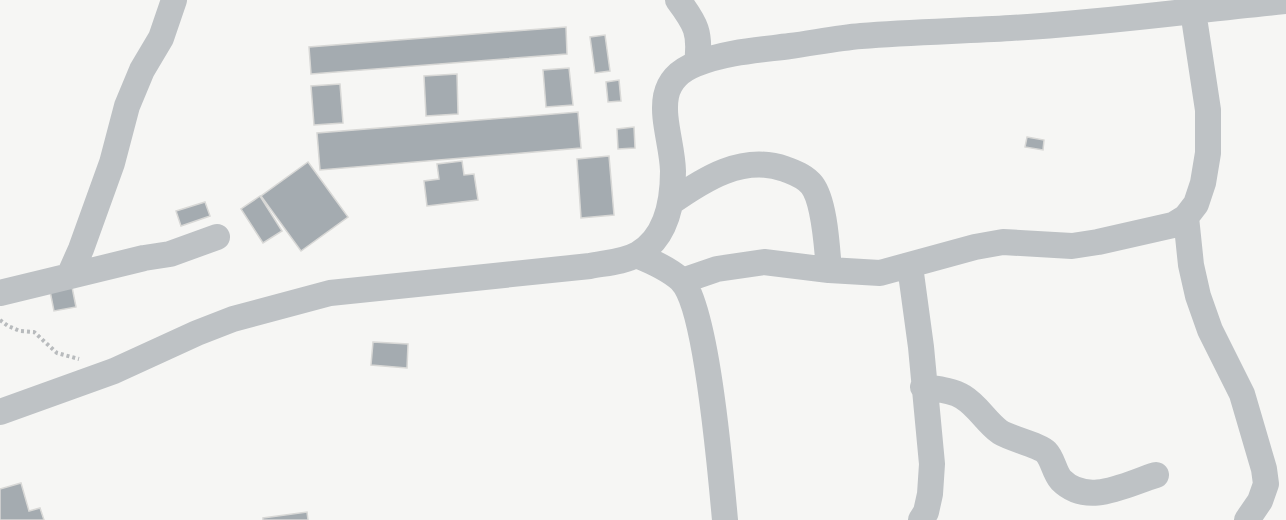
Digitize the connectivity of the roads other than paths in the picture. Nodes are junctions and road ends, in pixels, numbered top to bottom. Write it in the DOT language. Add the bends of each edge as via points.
graph roads {
  1 [pos="174,0"];
  2 [pos="678,0"];
  3 [pos="1286,1"];
  4 [pos="1161,7"];
  5 [pos="1193,11"];
  6 [pos="697,63"];
  7 [pos="670,203"];
  8 [pos="1186,217"];
  9 [pos="217,237"];
  10 [pos="636,255"];
  11 [pos="910,266"];
  12 [pos="829,270"];
  13 [pos="69,276"];
  14 [pos="682,281"];
  15 [pos="0,292"];
  16 [pos="923,387"];
  17 [pos="0,412"];
  18 [pos="1156,475"];
  19 [pos="725,520"];
  20 [pos="921,520"];
  21 [pos="1247,520"];
  1 -- 13 [label="street" via="161,38 127,105 112,163"];
  2 -- 6 [label="street" via="699,34"];
  3 -- 5 [label="street"];
  4 -- 5 [label="street"];
  4 -- 6 [label="street" via="1115,21 860,36"];
  5 -- 8 [label="street" via="1209,110 1208,153 1196,204"];
  6 -- 7 [label="street" via="678,73 668,89 665,104 673,170"];
  7 -- 10 [label="street" via="663,228 654,242"];
  7 -- 12 [label="street" via="694,186 749,164 776,166 796,173 813,186 826,231"];
  8 -- 11 [label="street" via="1173,225 1098,242 1064,246 1003,242"];
  8 -- 21 [label="street" via="1198,296 1242,394 1264,469 1266,484"];
  9 -- 13 [label="street" via="170,254"];
  10 -- 14 [label="street"];
  10 -- 17 [label="street" via="590,266 330,293 233,319 114,371"];
  11 -- 12 [label="street" via="880,273"];
  11 -- 16 [label="street"];
  12 -- 14 [label="street" via="764,262 717,269"];
  13 -- 15 [label="street"];
  14 -- 19 [label="street" via="691,299 707,370"];
  16 -- 18 [label="street" via="964,398 998,431 1047,453 1060,478 1080,490 1104,493"];
  16 -- 20 [label="street" via="932,464 930,494"];
}
